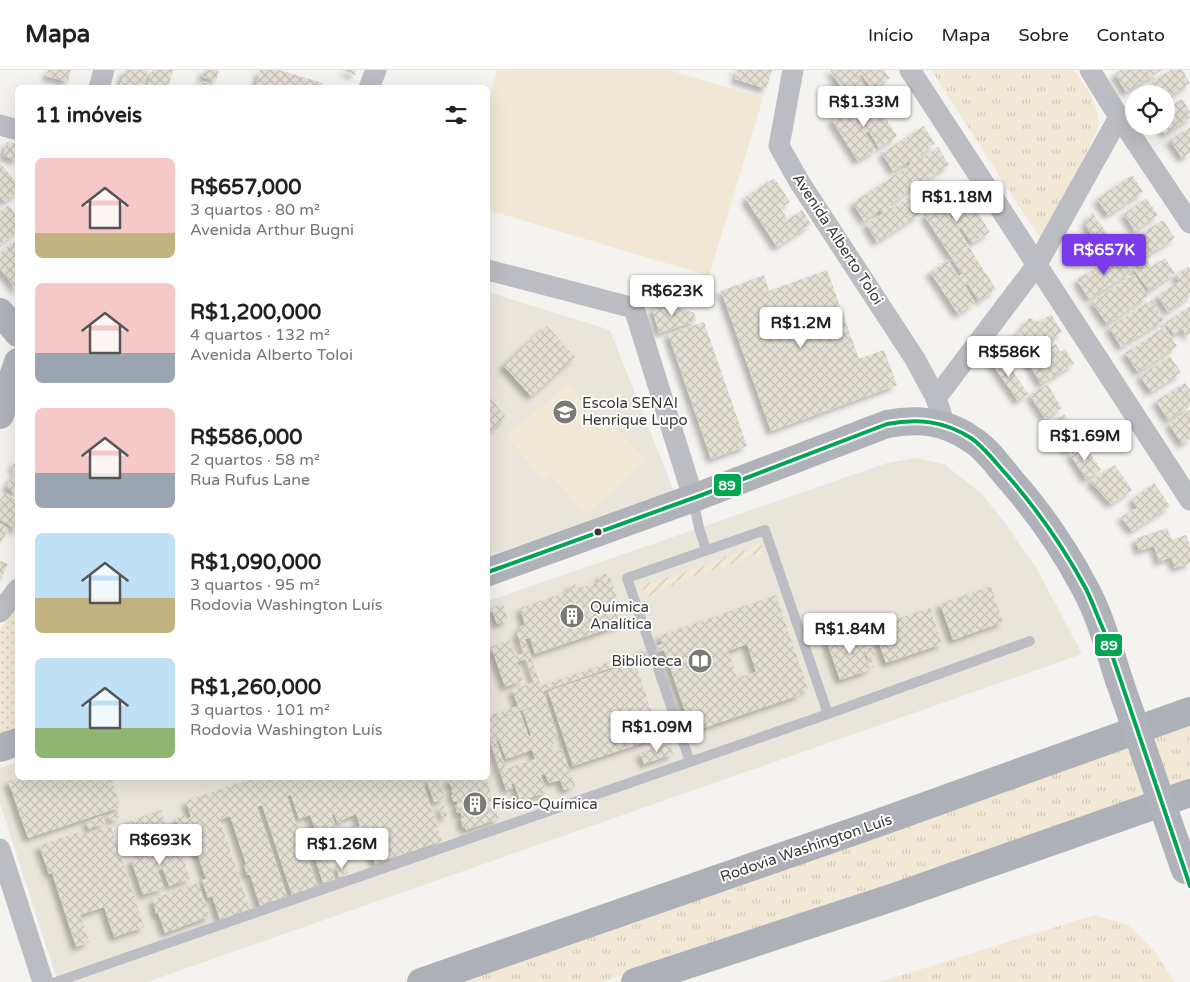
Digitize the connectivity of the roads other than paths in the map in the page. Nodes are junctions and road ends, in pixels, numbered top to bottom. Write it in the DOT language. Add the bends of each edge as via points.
graph roads {
  1 [pos="104,70"];
  2 [pos="376,70"];
  3 [pos="793,70"];
  4 [pos="910,70"];
  5 [pos="1090,70"];
  6 [pos="100,85"];
  7 [pos="370,85"];
  8 [pos="1120,117"];
  9 [pos="0,125"];
  10 [pos="15,129"];
  11 [pos="1190,223"];
  12 [pos="1036,266"];
  13 [pos="490,271"];
  14 [pos="0,312"];
  15 [pos="15,330"];
  16 [pos="15,375"];
  17 [pos="936,398"];
  18 [pos="0,415"];
  19 [pos="945,426"];
  20 [pos="693,497"];
  21 [pos="1190,499"];
  22 [pos="706,550"];
  23 [pos="490,571"];
  24 [pos="15,593"];
  25 [pos="0,612"];
  26 [pos="1030,642"];
  27 [pos="1190,711"];
  28 [pos="828,714"];
  29 [pos="15,743"];
  30 [pos="0,748"];
  31 [pos="690,762"];
  32 [pos="1190,793"];
  33 [pos="0,849"];
  34 [pos="1187,878"];
  35 [pos="547,938"];
  36 [pos="43,982"];
  37 [pos="56,982"];
  38 [pos="405,982"];
  39 [pos="421,982"];
  40 [pos="635,982"];
  1 -- 6 [label="street"];
  2 -- 7 [label="street"];
  3 -- 17 [label="street, Avenida Alberto Toloi" via="779,146 915,359"];
  4 -- 12 [label="street"];
  5 -- 8 [label="street"];
  8 -- 11 [label="street"];
  8 -- 12 [label="street"];
  9 -- 10 [label="street"];
  12 -- 17 [label="street"];
  12 -- 21 [label="street"];
  13 -- 20 [label="street" via="634,308"];
  14 -- 15 [label="main road"];
  16 -- 18 [label="main road"];
  17 -- 19 [label="street, Avenida Alberto Toloi"];
  19 -- 20 [label="main road" via="908,420 887,424"];
  19 -- 34 [label="main road, bridge" via="971,438 990,455 1037,512 1087,591 1104,632"];
  20 -- 22 [label="lane"];
  20 -- 23 [label="main road"];
  22 -- 28 [label="lane" via="765,530"];
  22 -- 31 [label="lane" via="627,578"];
  24 -- 25 [label="street"];
  26 -- 28 [label="lane"];
  27 -- 35 [label="highway, Rodovia Washington Luís"];
  28 -- 31 [label="lane"];
  29 -- 30 [label="main road"];
  31 -- 37 [label="lane"];
  32 -- 40 [label="highway" via="894,897"];
  33 -- 36 [label="street"];
  35 -- 38 [label="highway"];
  35 -- 39 [label="highway, Rodovia Washington Luís"];
}
